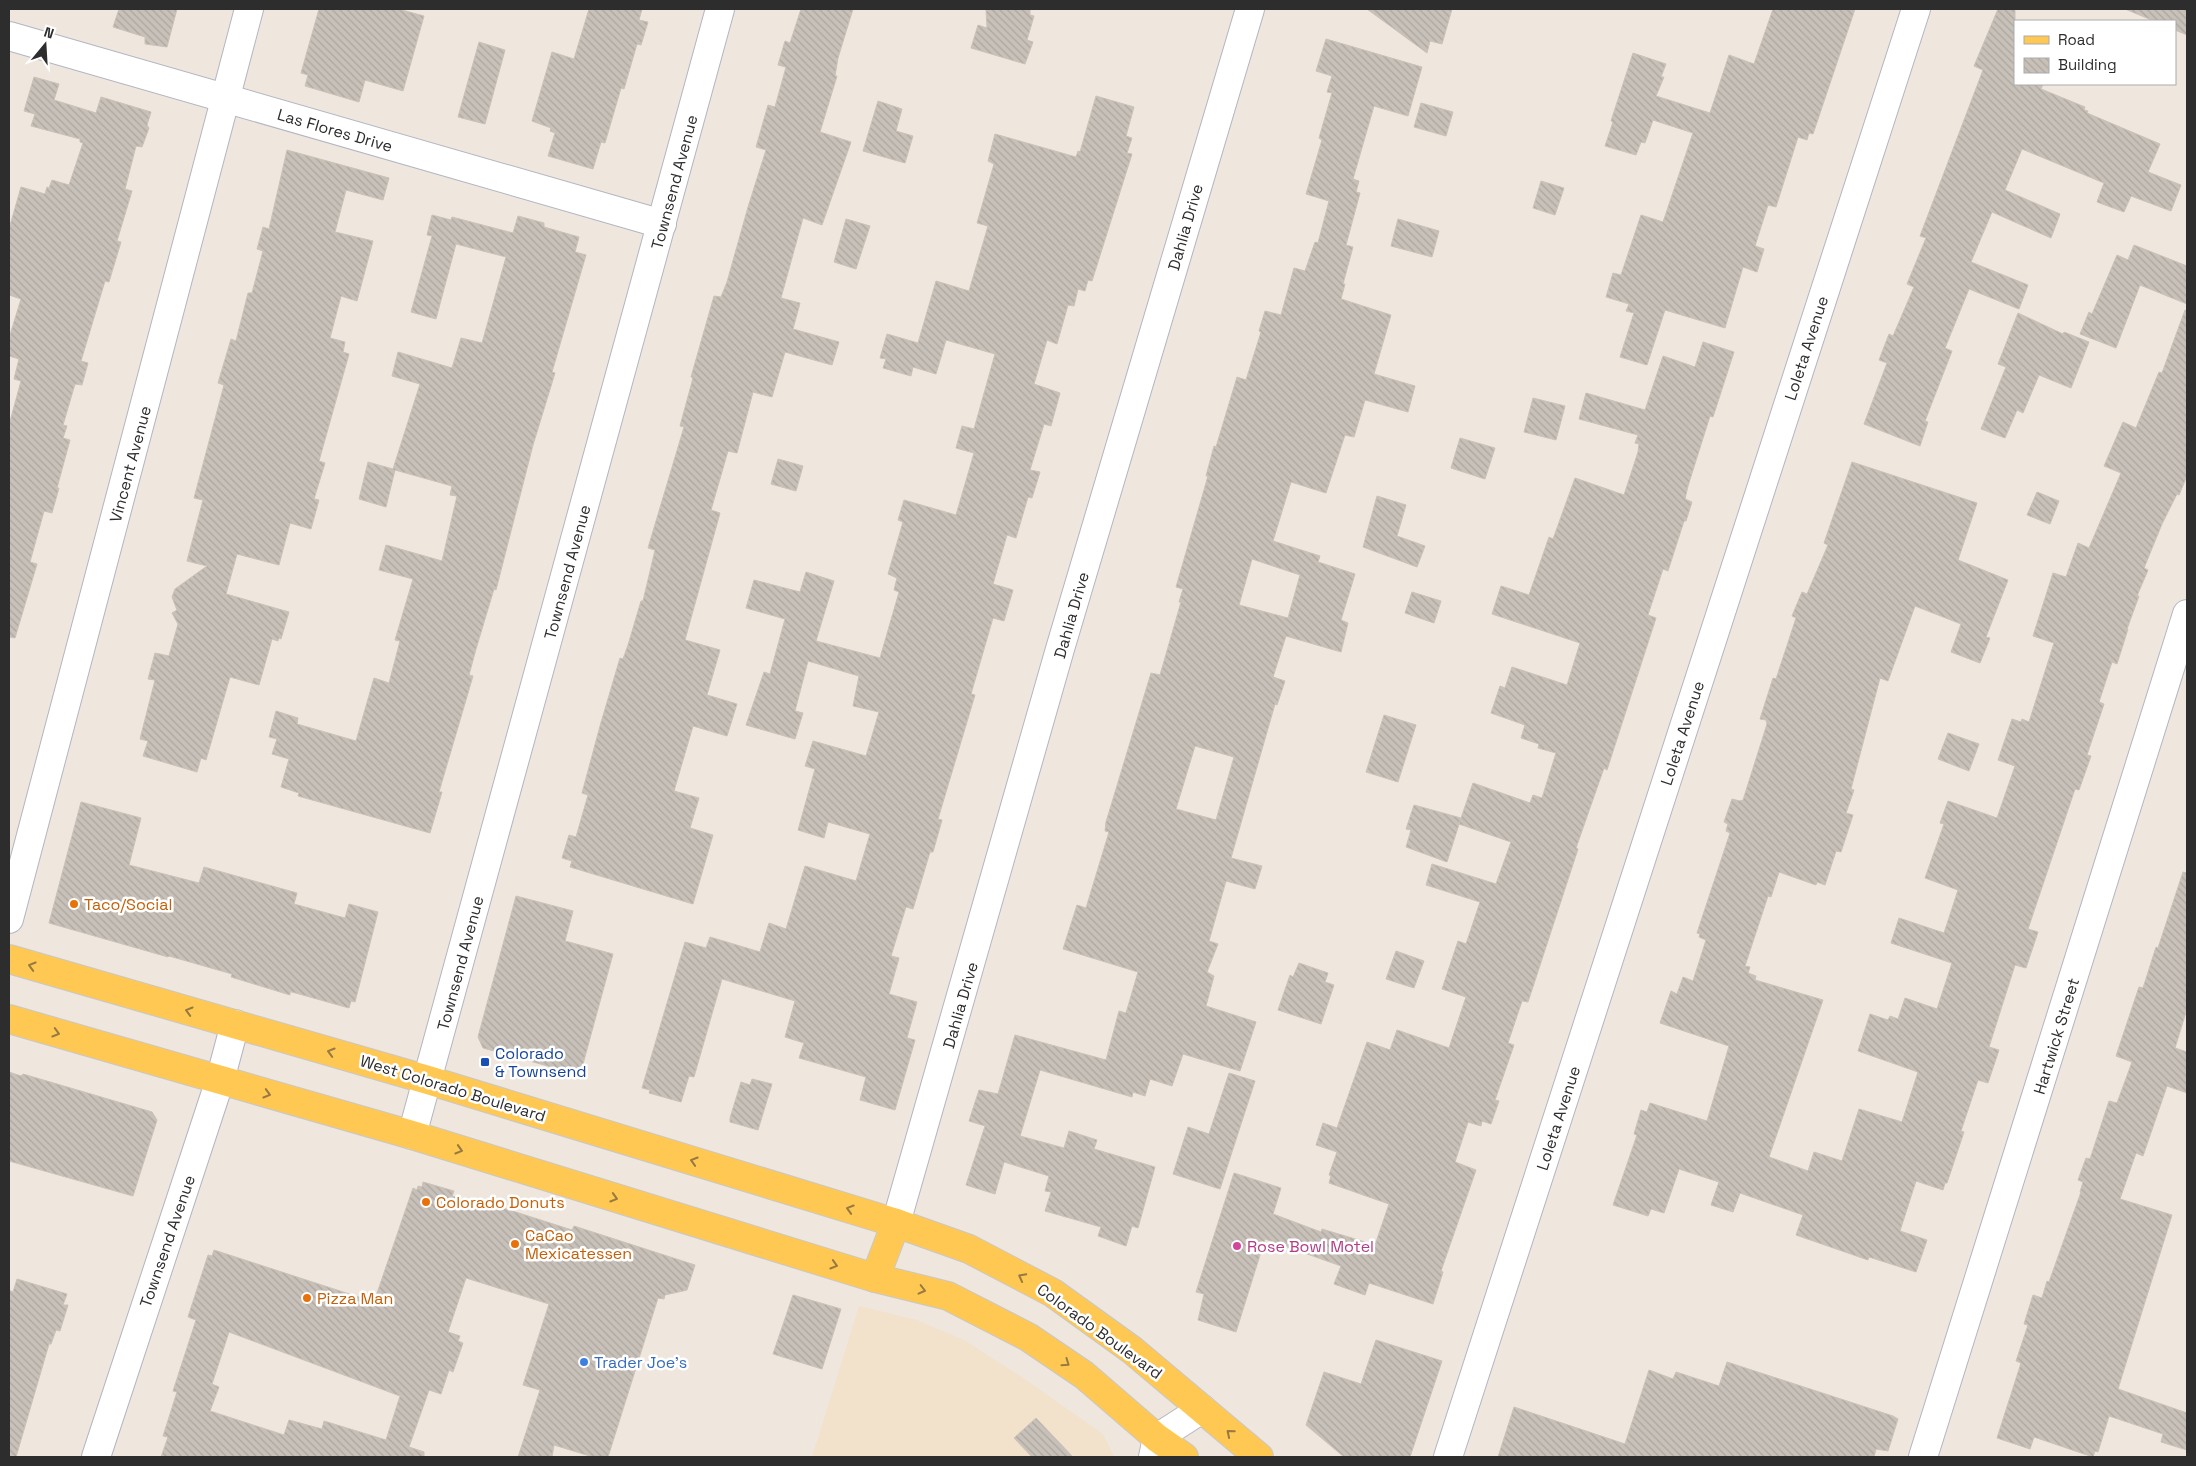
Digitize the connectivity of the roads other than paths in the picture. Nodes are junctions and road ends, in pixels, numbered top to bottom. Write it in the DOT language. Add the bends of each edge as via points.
graph roads {
  1 [pos="249,9"];
  2 [pos="720,9"];
  3 [pos="1250,9"];
  4 [pos="1916,9"];
  5 [pos="9,36"];
  6 [pos="227,98"];
  7 [pos="662,224"];
  8 [pos="2187,614"];
  9 [pos="9,918"];
  10 [pos="9,959"];
  11 [pos="9,1019"];
  12 [pos="235,1024"];
  13 [pos="220,1080"];
  14 [pos="428,1080"];
  15 [pos="412,1136"];
  16 [pos="896,1223"];
  17 [pos="875,1278"];
  18 [pos="1202,1409"];
  19 [pos="1155,1448"];
  20 [pos="96,1457"];
  21 [pos="1184,1457"];
  22 [pos="1259,1457"];
  23 [pos="1448,1457"];
  24 [pos="1923,1457"];
  1 -- 6 [label="street, Vincent Avenue"];
  2 -- 7 [label="street, Townsend Avenue"];
  3 -- 16 [label="street, Dahlia Drive" via="1063,640"];
  4 -- 23 [label="street, Loleta Avenue"];
  5 -- 6 [label="street, Las Flores Drive"];
  6 -- 7 [label="street, Las Flores Drive"];
  6 -- 9 [label="street, Vincent Avenue"];
  7 -- 14 [label="street, Townsend Avenue"];
  8 -- 24 [label="street, Hartwick Street"];
  12 -- 10 [label="main road, West Colorado Boulevard, one-way"];
  11 -- 13 [label="main road, one-way"];
  12 -- 13 [label="street, Townsend Avenue"];
  14 -- 12 [label="main road, West Colorado Boulevard, one-way"];
  13 -- 15 [label="main road, one-way"];
  13 -- 20 [label="street, Townsend Avenue"];
  14 -- 15 [label="street, Townsend Avenue"];
  16 -- 14 [label="main road, West Colorado Boulevard, one-way"];
  15 -- 17 [label="main road, one-way"];
  16 -- 17 [label="main road"];
  18 -- 16 [label="main road, Colorado Boulevard, one-way" via="1132,1350 1053,1293 969,1248"];
  17 -- 19 [label="main road, one-way" via="948,1296 1028,1337 1084,1375"];
  18 -- 19 [label="street"];
  22 -- 18 [label="main road, Colorado Boulevard, one-way"];
  19 -- 21 [label="main road"];
}
